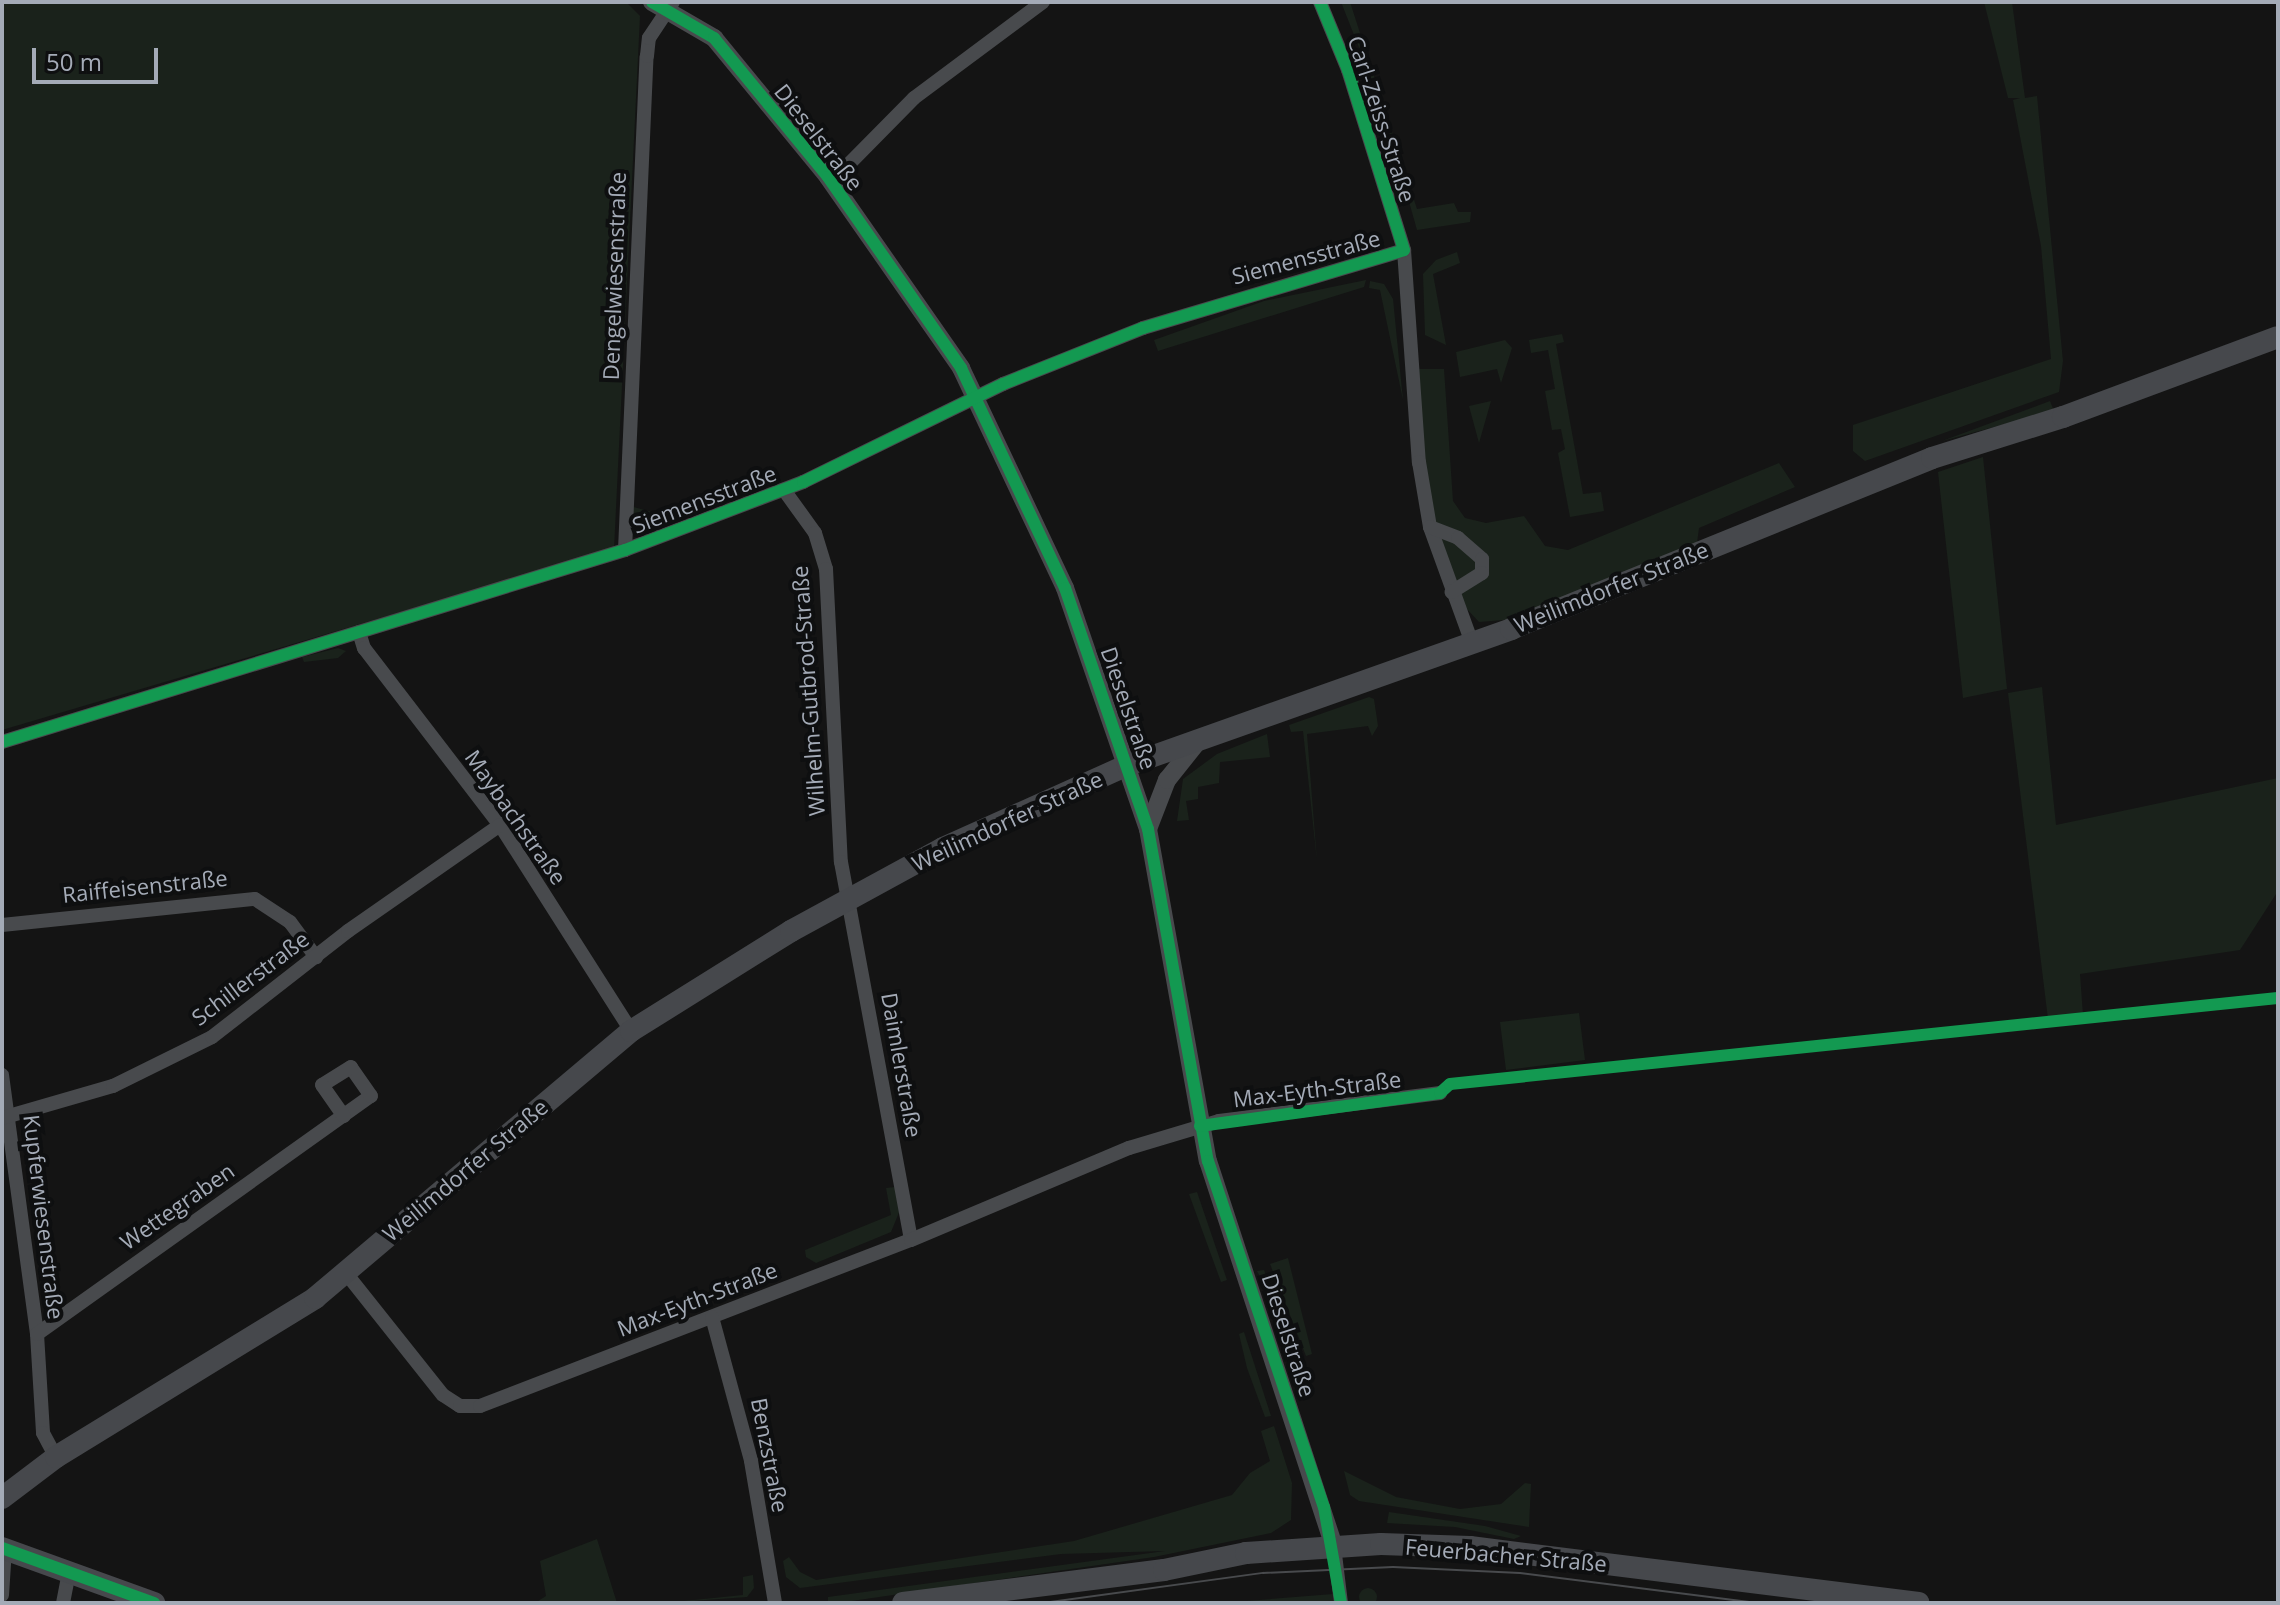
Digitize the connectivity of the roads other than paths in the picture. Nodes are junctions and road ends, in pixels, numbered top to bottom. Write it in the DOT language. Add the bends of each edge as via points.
graph roads {
  1 [pos="1043,2"];
  2 [pos="1320,2"];
  3 [pos="664,4"];
  4 [pos="828,177"];
  5 [pos="1404,250"];
  6 [pos="2278,337"];
  7 [pos="976,398"];
  8 [pos="784,490"];
  9 [pos="1430,527"];
  10 [pos="625,550"];
  11 [pos="1451,592"];
  12 [pos="359,632"];
  13 [pos="1472,643"];
  14 [pos="1199,740"];
  15 [pos="2,742"];
  16 [pos="1128,765"];
  17 [pos="500,825"];
  18 [pos="1148,829"];
  19 [pos="850,898"];
  20 [pos="2,925"];
  21 [pos="316,957"];
  22 [pos="631,1031"];
  23 [pos="2,1075"];
  24 [pos="1440,1093"];
  25 [pos="344,1116"];
  26 [pos="5,1118"];
  27 [pos="1200,1126"];
  28 [pos="911,1240"];
  29 [pos="345,1272"];
  30 [pos="712,1317"];
  31 [pos="37,1334"];
  32 [pos="56,1457"];
  33 [pos="2,1498"];
  34 [pos="1334,1546"];
  35 [pos="4,1548"];
  36 [pos="69,1571"];
  37 [pos="2,1595"];
  38 [pos="63,1603"];
  39 [pos="154,1603"];
  40 [pos="775,1603"];
  41 [pos="903,1603"];
  42 [pos="1341,1603"];
  43 [pos="1919,1603"];
  1 -- 4 [label="street" via="914,98 847,166"];
  2 -- 5 [label="street, Carl-Zeiss-Straße" via="1348,70"];
  3 -- 4 [label="street, Dieselstraße" via="714,38"];
  3 -- 10 [label="street, Dengelwiesenstraße" via="647,56"];
  4 -- 7 [label="street, Dieselstraße"];
  5 -- 7 [label="street, Siemensstraße" via="1203,306"];
  5 -- 9 [label="street, Siemensstraße" via="1419,462"];
  6 -- 13 [label="main road, Weilimdorfer Straße" via="2063,417 1932,458"];
  7 -- 8 [label="street, Siemensstraße"];
  7 -- 16 [label="street, Dieselstraße" via="1065,588"];
  8 -- 10 [label="street, Siemensstraße"];
  8 -- 19 [label="street, Wilhelm-Gutbrod-Straße" via="815,533 826,569 841,862"];
  9 -- 11 [label="street, Siemensstraße"];
  9 -- 11 [label="street" via="1458,538 1482,559 1482,573"];
  10 -- 12 [label="street, Siemensstraße"];
  11 -- 13 [label="street, Siemensstraße"];
  12 -- 15 [label="street, Siemensstraße"];
  12 -- 17 [label="street, Maybachstraße" via="364,648"];
  13 -- 14 [label="main road, Weilimdorfer Straße"];
  14 -- 16 [label="main road, Weilimdorfer Straße"];
  14 -- 18 [label="street" via="1162,789"];
  16 -- 18 [label="street, Dieselstraße"];
  16 -- 19 [label="main road, Weilimdorfer Straße" via="986,828"];
  17 -- 21 [label="street, Schillerstraße"];
  17 -- 22 [label="street, Maybachstraße"];
  18 -- 27 [label="street, Dieselstraße"];
  19 -- 22 [label="main road, Weilimdorfer Straße"];
  19 -- 28 [label="street, Daimlerstraße"];
  20 -- 21 [label="street, Raiffeisenstraße" via="255,899 290,922"];
  21 -- 26 [label="street, Schillerstraße" via="212,1037 171,1061 113,1086"];
  22 -- 29 [label="main road, Weilimdorfer Straße"];
  23 -- 26 [label="street, Kupferwiesenstraße"];
  24 -- 27 [label="street, Max-Eyth-Straße"];
  25 -- 31 [label="street, Wettegraben"];
  26 -- 31 [label="street, Kupferwiesenstraße"];
  27 -- 28 [label="street, Max-Eyth-Straße" via="1129,1148"];
  27 -- 34 [label="street, Dieselstraße"];
  28 -- 30 [label="street, Max-Eyth-Straße"];
  29 -- 30 [label="street, Max-Eyth-Straße" via="443,1395 460,1406 480,1406"];
  29 -- 32 [label="main road, Weilimdorfer Straße" via="315,1298"];
  30 -- 40 [label="street, Benzstraße" via="751,1461"];
  31 -- 32 [label="street, Kupferwiesenstraße" via="43,1433"];
  32 -- 33 [label="main road, Weilimdorfer Straße"];
  34 -- 41 [label="main road, Feuerbacher Straße" via="1246,1553 1164,1570"];
  34 -- 42 [label="street"];
  34 -- 43 [label="main road, Feuerbacher Straße" via="1470,1547"];
  35 -- 36 [label="main road"];
  35 -- 37 [label="street"];
  36 -- 38 [label="street"];
  36 -- 39 [label="main road"];
}
